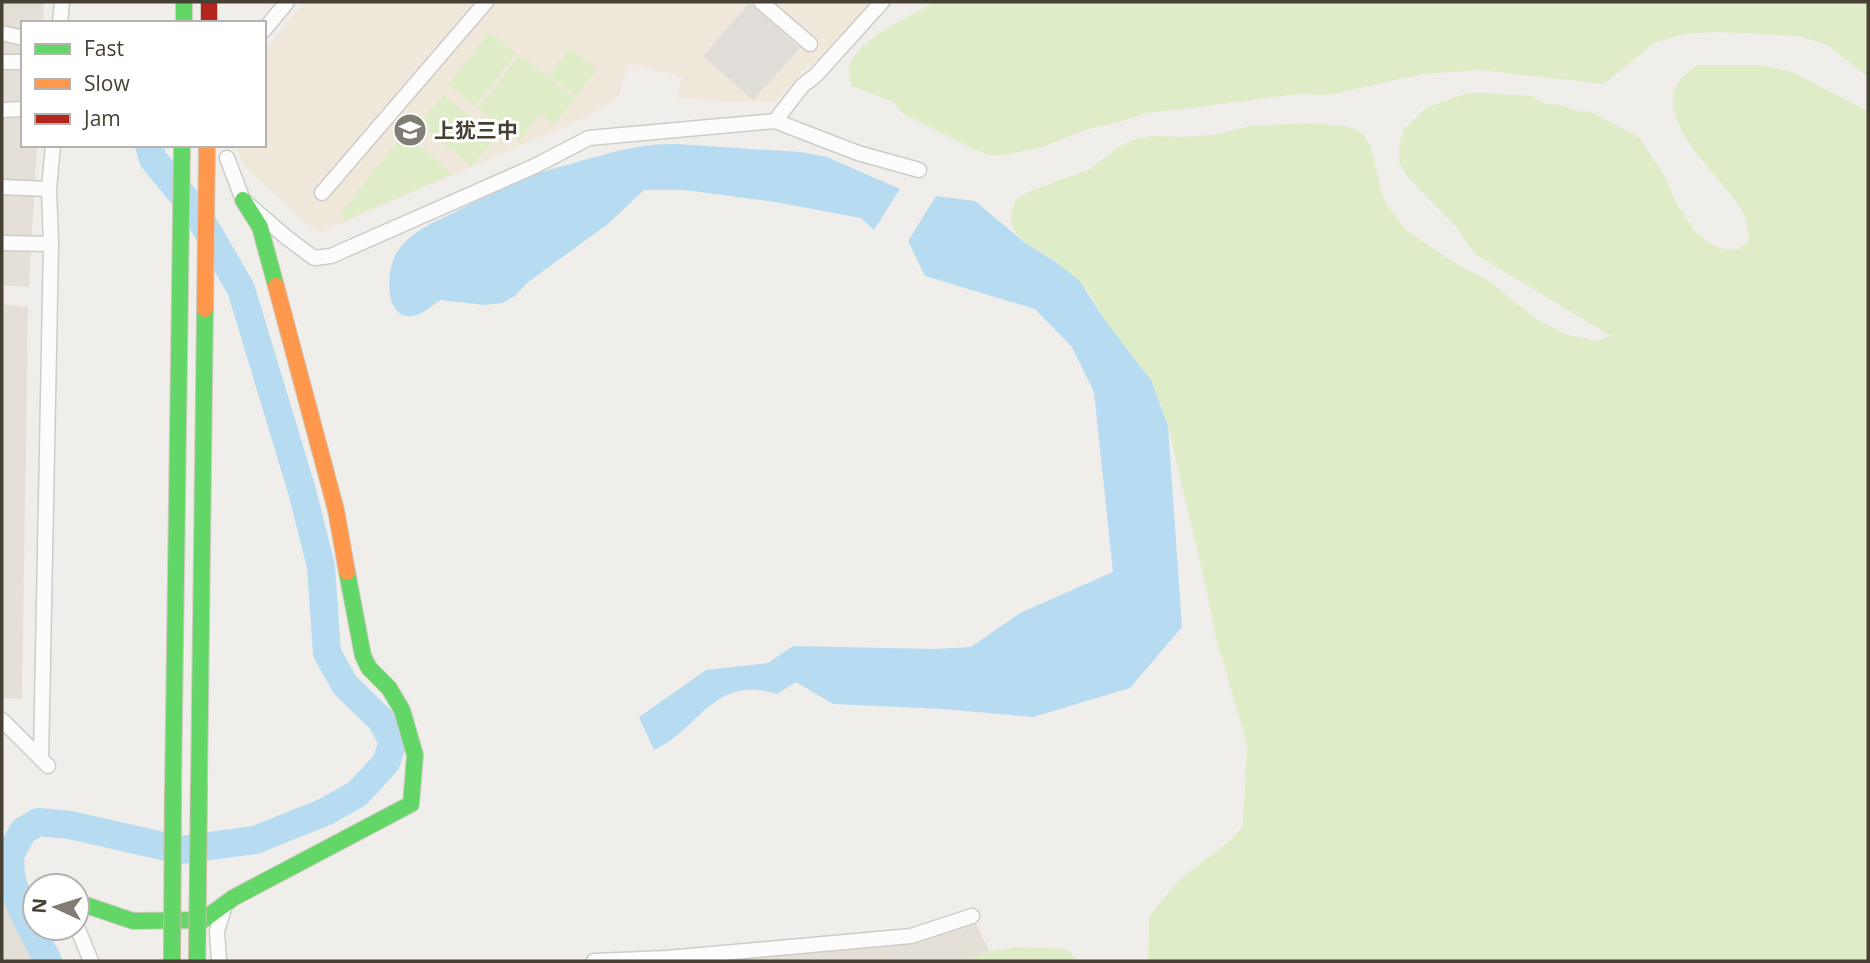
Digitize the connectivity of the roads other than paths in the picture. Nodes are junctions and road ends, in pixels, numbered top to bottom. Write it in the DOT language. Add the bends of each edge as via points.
graph roads {
  1 [pos="62,2"];
  2 [pos="184,2"];
  3 [pos="209,2"];
  4 [pos="287,2"];
  5 [pos="486,2"];
  6 [pos="761,2"];
  7 [pos="882,2"];
  8 [pos="777,7"];
  9 [pos="60,21"];
  10 [pos="184,21"];
  11 [pos="209,21"];
  12 [pos="266,28"];
  13 [pos="2,33"];
  14 [pos="21,38"];
  15 [pos="810,44"];
  16 [pos="2,62"];
  17 [pos="21,62"];
  18 [pos="21,109"];
  19 [pos="2,110"];
  20 [pos="775,121"];
  21 [pos="53,147"];
  22 [pos="182,147"];
  23 [pos="207,147"];
  24 [pos="228,158"];
  25 [pos="919,170"];
  26 [pos="2,187"];
  27 [pos="49,189"];
  28 [pos="322,193"];
  29 [pos="243,200"];
  30 [pos="2,243"];
  31 [pos="51,244"];
  32 [pos="2,720"];
  33 [pos="225,905"];
  34 [pos="91,907"];
  35 [pos="972,916"];
  36 [pos="83,942"];
  37 [pos="731,957"];
  38 [pos="91,961"];
  39 [pos="172,961"];
  40 [pos="197,961"];
  41 [pos="219,961"];
  42 [pos="594,961"];
  1 -- 9 [label="street"];
  2 -- 10 [label="main road"];
  3 -- 11 [label="main road"];
  4 -- 12 [label="street"];
  5 -- 28 [label="street"];
  6 -- 8 [label="street"];
  7 -- 20 [label="street"];
  8 -- 15 [label="street"];
  13 -- 14 [label="street"];
  16 -- 17 [label="street"];
  18 -- 19 [label="street"];
  20 -- 25 [label="street" via="858,153"];
  20 -- 29 [label="street" via="589,138 331,257 314,258"];
  21 -- 27 [label="street"];
  22 -- 39 [label="main road, bridge"];
  23 -- 40 [label="main road, bridge"];
  24 -- 29 [label="street"];
  26 -- 27 [label="street"];
  27 -- 31 [label="street"];
  29 -- 33 [label="main road" via="261,227 333,496 363,656 402,710 415,755 411,804"];
  30 -- 31 [label="street"];
  31 -- 32 [label="street" via="45,763"];
  33 -- 34 [label="main road" via="203,920 133,921"];
  33 -- 41 [label="street" via="217,931"];
  35 -- 37 [label="street" via="911,936"];
  36 -- 38 [label="street"];
  37 -- 42 [label="street"];
}
